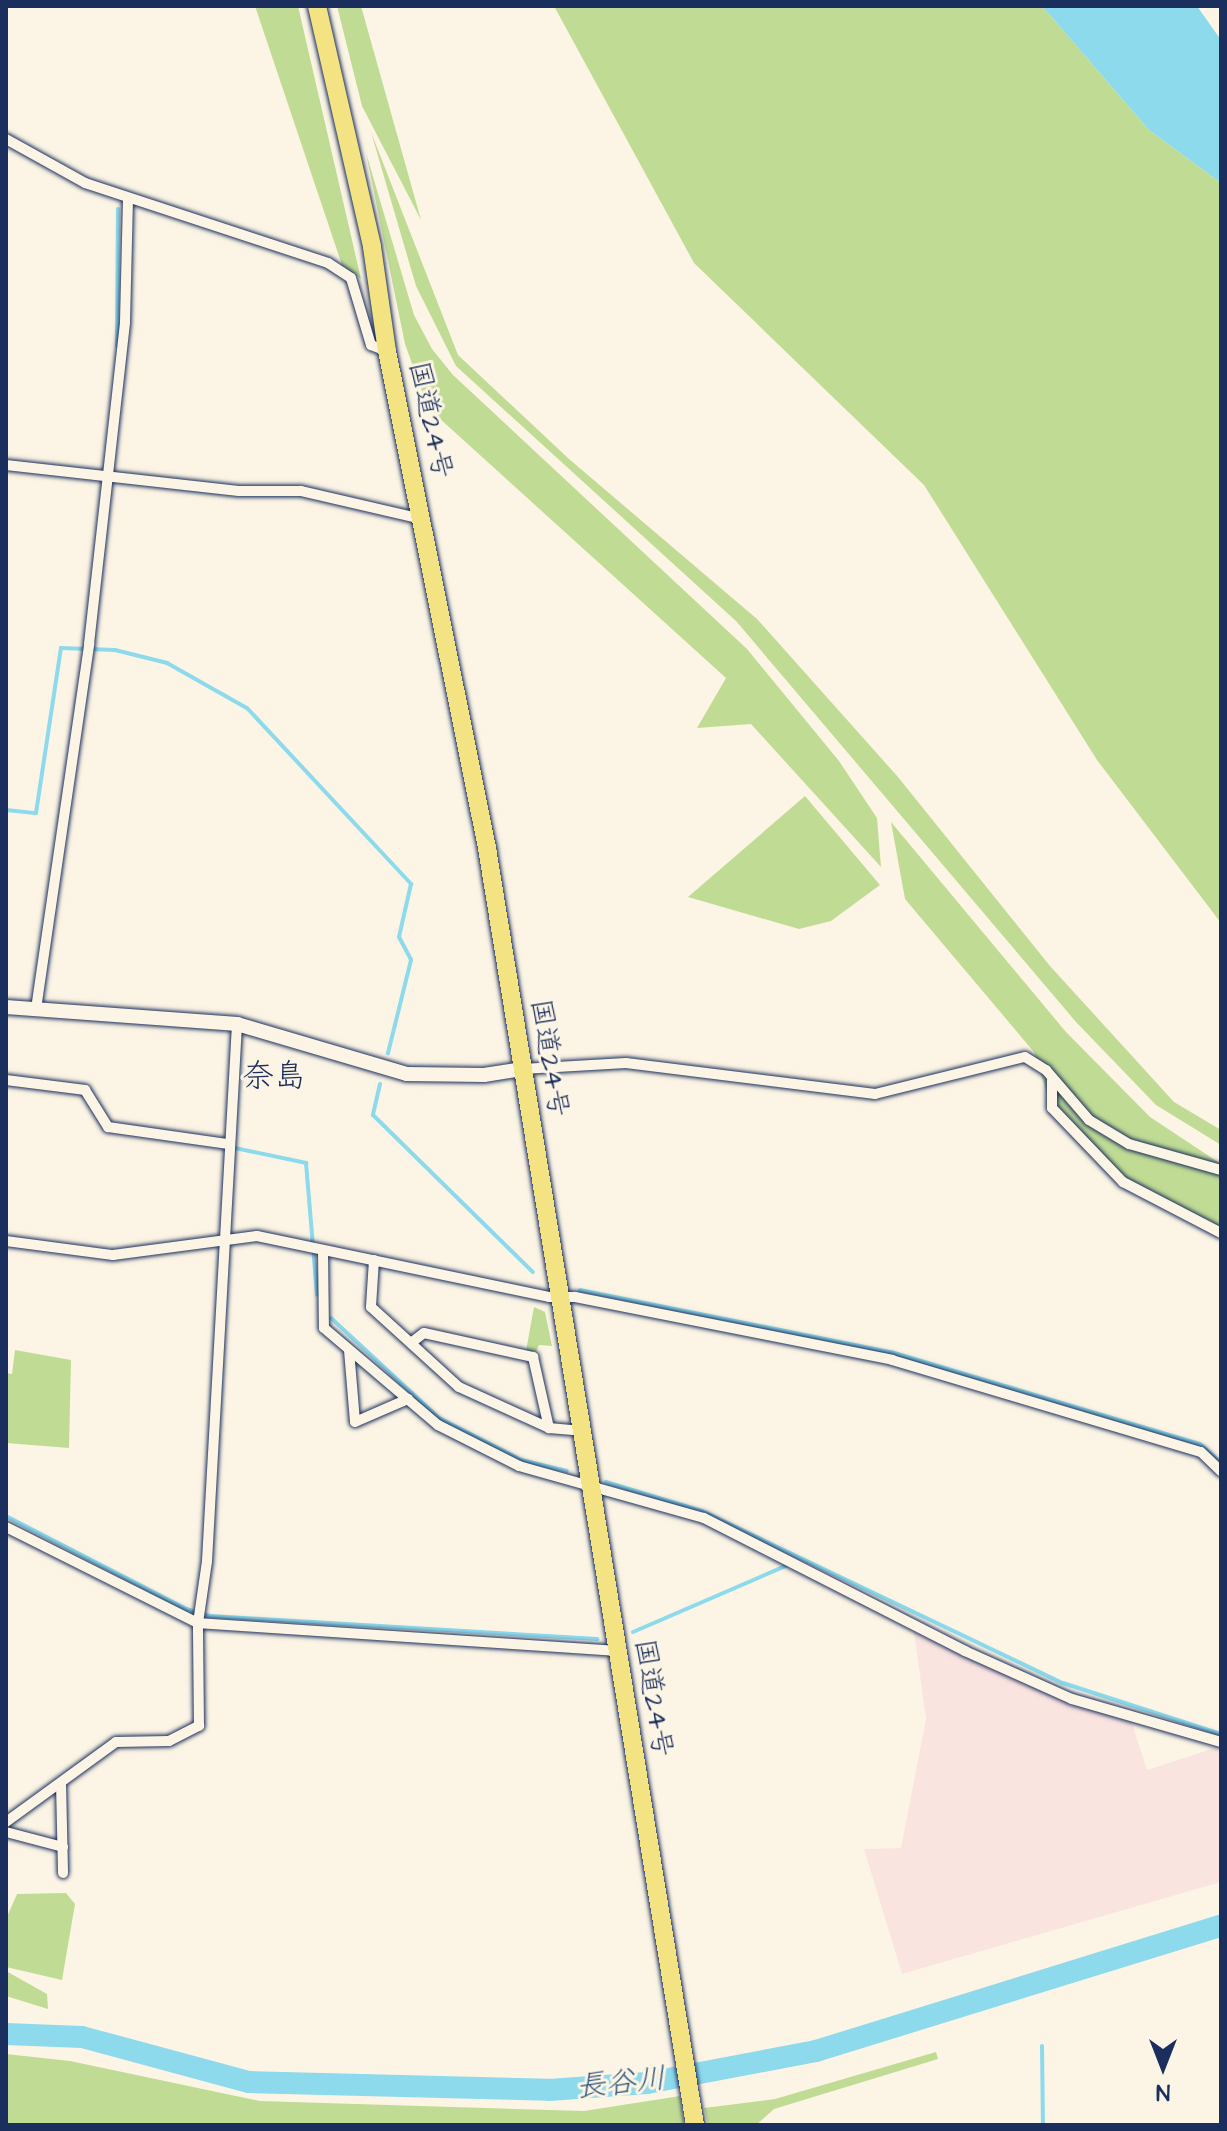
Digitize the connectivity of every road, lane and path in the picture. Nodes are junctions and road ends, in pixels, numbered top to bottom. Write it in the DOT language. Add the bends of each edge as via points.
graph roads {
  1 [pos="317,6"];
  2 [pos="6,139"];
  3 [pos="128,199"];
  4 [pos="387,351"];
  5 [pos="6,465"];
  6 [pos="108,473"];
  7 [pos="422,519"];
  8 [pos="6,1007"];
  9 [pos="36,1009"];
  10 [pos="237,1024"];
  11 [pos="522,1069"];
  12 [pos="6,1080"];
  13 [pos="1052,1080"];
  14 [pos="227,1144"];
  15 [pos="1221,1170"];
  16 [pos="1221,1233"];
  17 [pos="222,1238"];
  18 [pos="6,1241"];
  19 [pos="320,1250"];
  20 [pos="374,1260"];
  21 [pos="561,1299"];
  22 [pos="411,1343"];
  23 [pos="349,1350"];
  24 [pos="408,1399"];
  25 [pos="549,1428"];
  26 [pos="582,1431"];
  27 [pos="1221,1471"];
  28 [pos="590,1485"];
  29 [pos="6,1527"];
  30 [pos="198,1623"];
  31 [pos="617,1651"];
  32 [pos="1221,1742"];
  33 [pos="61,1783"];
  34 [pos="6,1822"];
  35 [pos="6,1832"];
  36 [pos="63,1847"];
  37 [pos="63,1873"];
  38 [pos="695,2125"];
  1 -- 4 [label="highway, 国道24号" via="372,247"];
  2 -- 3 [label="street" via="54,169"];
  3 -- 4 [label="street" via="328,263 351,278 371,345"];
  3 -- 6 [label="street" via="125,322"];
  4 -- 7 [label="highway, 国道24号"];
  5 -- 6 [label="street"];
  6 -- 7 [label="street" via="239,491 301,491"];
  6 -- 9 [label="street"];
  7 -- 11 [label="highway, 国道24号" via="470,755"];
  8 -- 9 [label="street"];
  9 -- 10 [label="street"];
  10 -- 11 [label="street" via="407,1074 484,1075"];
  10 -- 14 [label="street"];
  11 -- 13 [label="street" via="626,1063 875,1094 1025,1057"];
  11 -- 21 [label="highway, 国道24号"];
  12 -- 14 [label="street" via="85,1090 108,1127"];
  13 -- 15 [label="street" via="1089,1120 1129,1144"];
  13 -- 16 [label="street" via="1052,1108 1123,1182"];
  14 -- 17 [label="street"];
  17 -- 18 [label="street" via="113,1255"];
  17 -- 19 [label="street" via="257,1236"];
  17 -- 30 [label="street"];
  19 -- 20 [label="street"];
  19 -- 23 [label="street" via="324,1328"];
  20 -- 21 [label="street"];
  20 -- 22 [label="street" via="371,1307"];
  21 -- 26 [label="highway, 国道24号"];
  21 -- 27 [label="street" via="575,1297 892,1360 1201,1452"];
  22 -- 25 [label="street" via="459,1387"];
  22 -- 25 [label="street" via="424,1333 533,1357"];
  23 -- 24 [label="street"];
  23 -- 24 [label="street" via="355,1422"];
  24 -- 28 [label="street" via="438,1425 519,1466"];
  25 -- 26 [label="street"];
  26 -- 28 [label="highway, 国道24号"];
  28 -- 31 [label="highway, 国道24号"];
  28 -- 32 [label="street" via="704,1518 1072,1699"];
  29 -- 30 [label="street"];
  30 -- 31 [label="street"];
  30 -- 33 [label="street" via="199,1726 169,1741 116,1742"];
  31 -- 38 [label="highway, 国道24号"];
  33 -- 34 [label="street"];
  33 -- 36 [label="street"];
  35 -- 36 [label="street"];
  36 -- 37 [label="street"];
}
